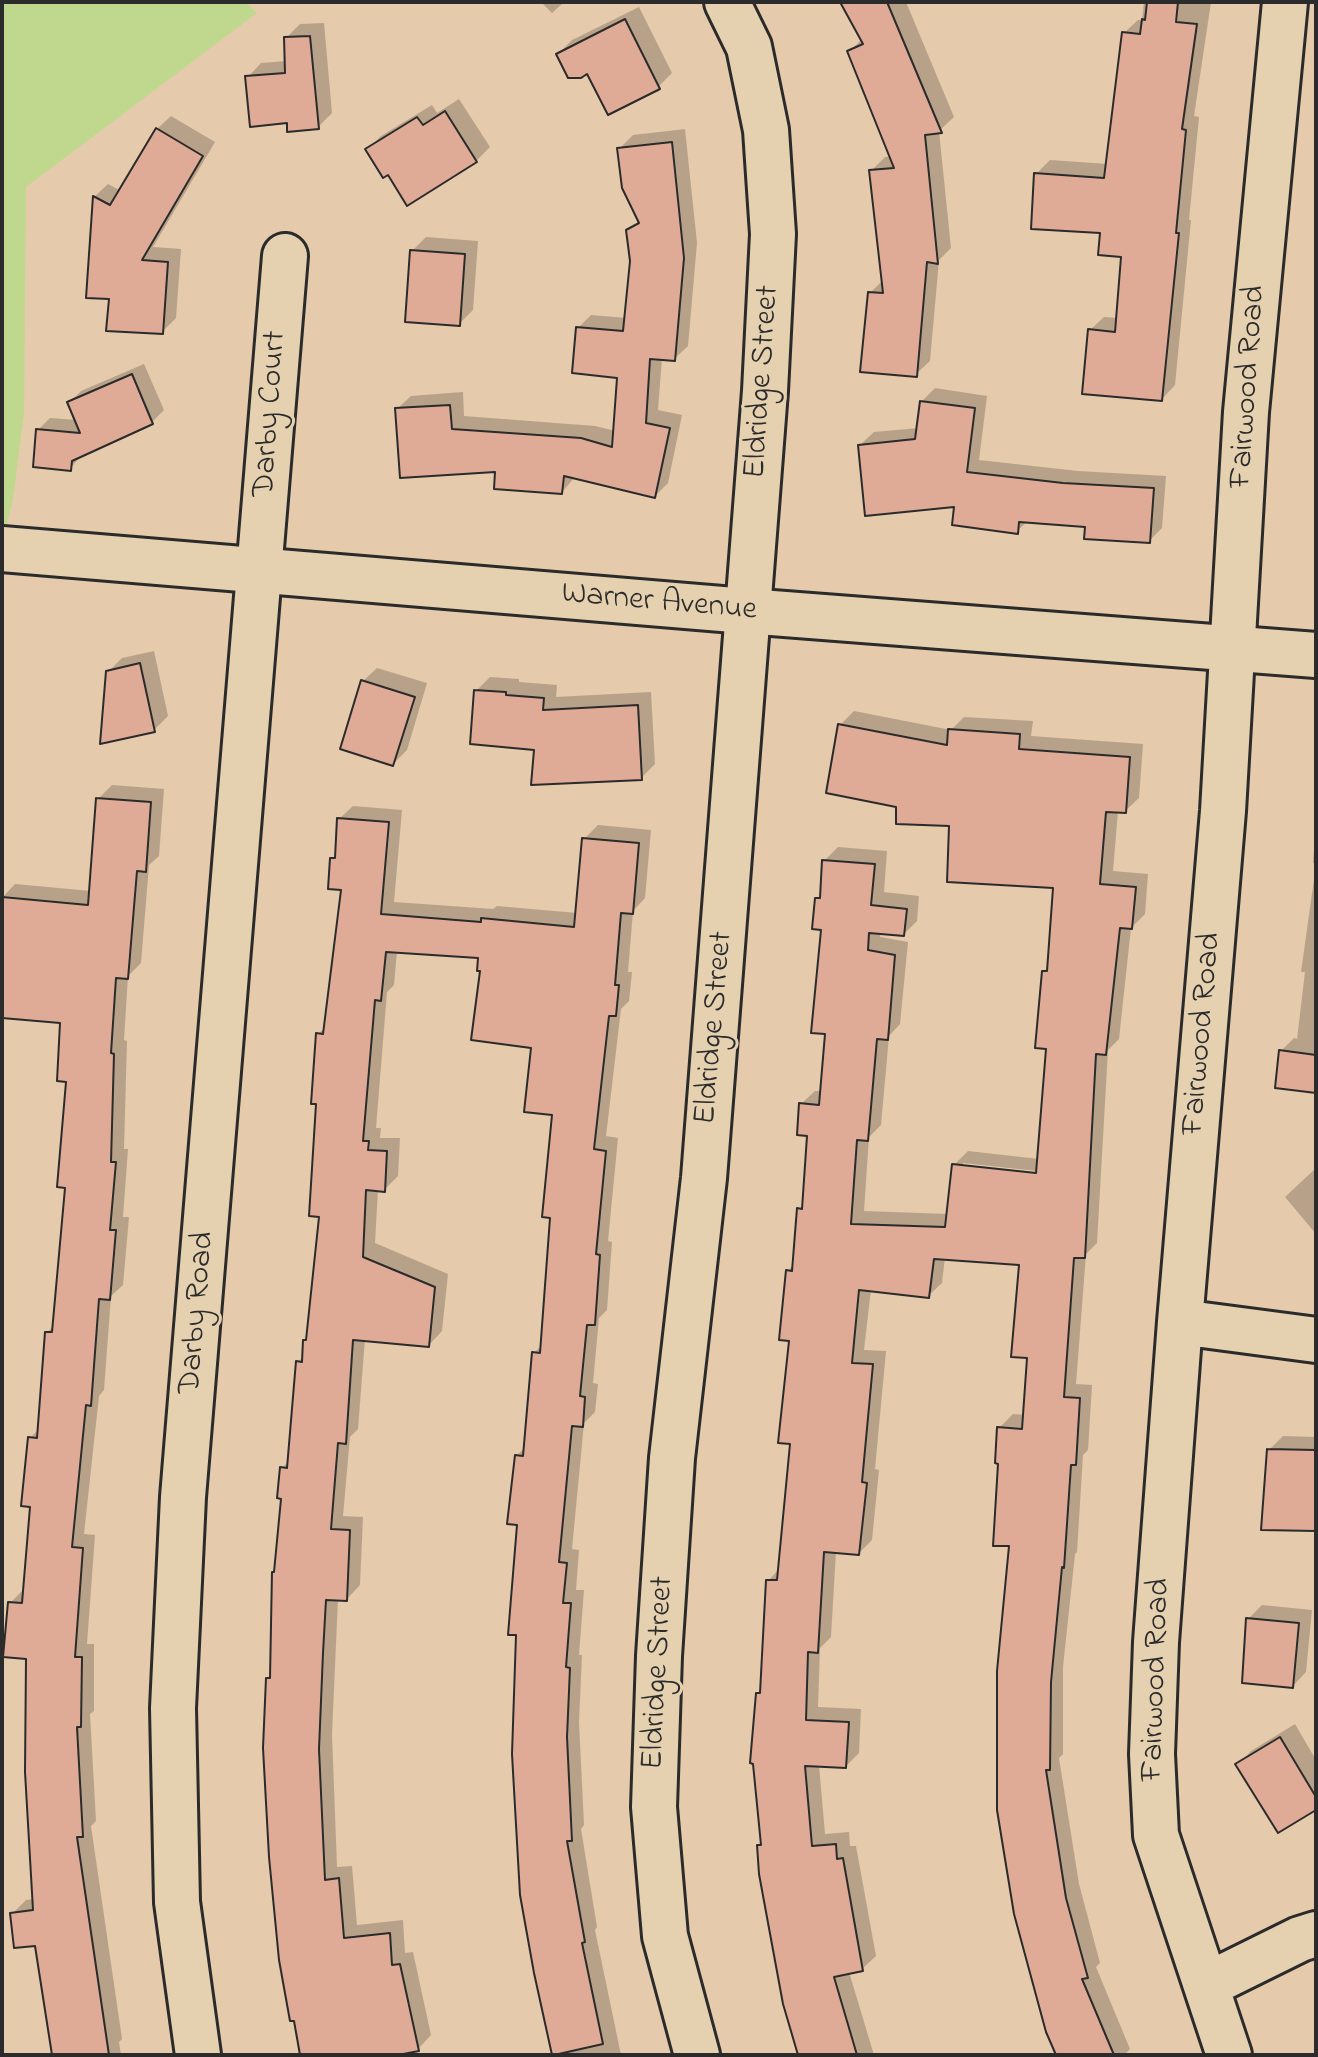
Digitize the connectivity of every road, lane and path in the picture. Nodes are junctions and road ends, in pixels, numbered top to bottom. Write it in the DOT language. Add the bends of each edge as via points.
graph roads {
  1 [pos="727,2"];
  2 [pos="1285,2"];
  3 [pos="285,256"];
  4 [pos="2,549"];
  5 [pos="260,572"];
  6 [pos="746,611"];
  7 [pos="1233,648"];
  8 [pos="1316,655"];
  9 [pos="1180,1322"];
  10 [pos="1316,1340"];
  11 [pos="1316,1934"];
  12 [pos="1207,1985"];
  13 [pos="198,2055"];
  14 [pos="697,2055"];
  15 [pos="1229,2055"];
  1 -- 6 [label="street, Eldridge Street" via="749,47 766,130 773,234"];
  2 -- 7 [label="street, Fairwood Road" via="1246,412"];
  3 -- 5 [label="street, Darby Court"];
  4 -- 5 [label="street, Warner Avenue"];
  5 -- 6 [label="street, Warner Avenue"];
  5 -- 13 [label="street, Darby Road" via="183,1497 174,1693 177,1902"];
  6 -- 7 [label="street, Warner Avenue"];
  6 -- 14 [label="street, Eldridge Street" via="704,1178 672,1458 658,1671 654,1807 665,1936"];
  7 -- 8 [label="street, Warner Avenue"];
  7 -- 9 [label="street, Fairwood Road"];
  9 -- 10 [label="street"];
  9 -- 12 [label="street, Fairwood Road" via="1152,1754 1156,1835"];
  11 -- 12 [label="street"];
  12 -- 15 [label="street, Fairwood Road"];
}
